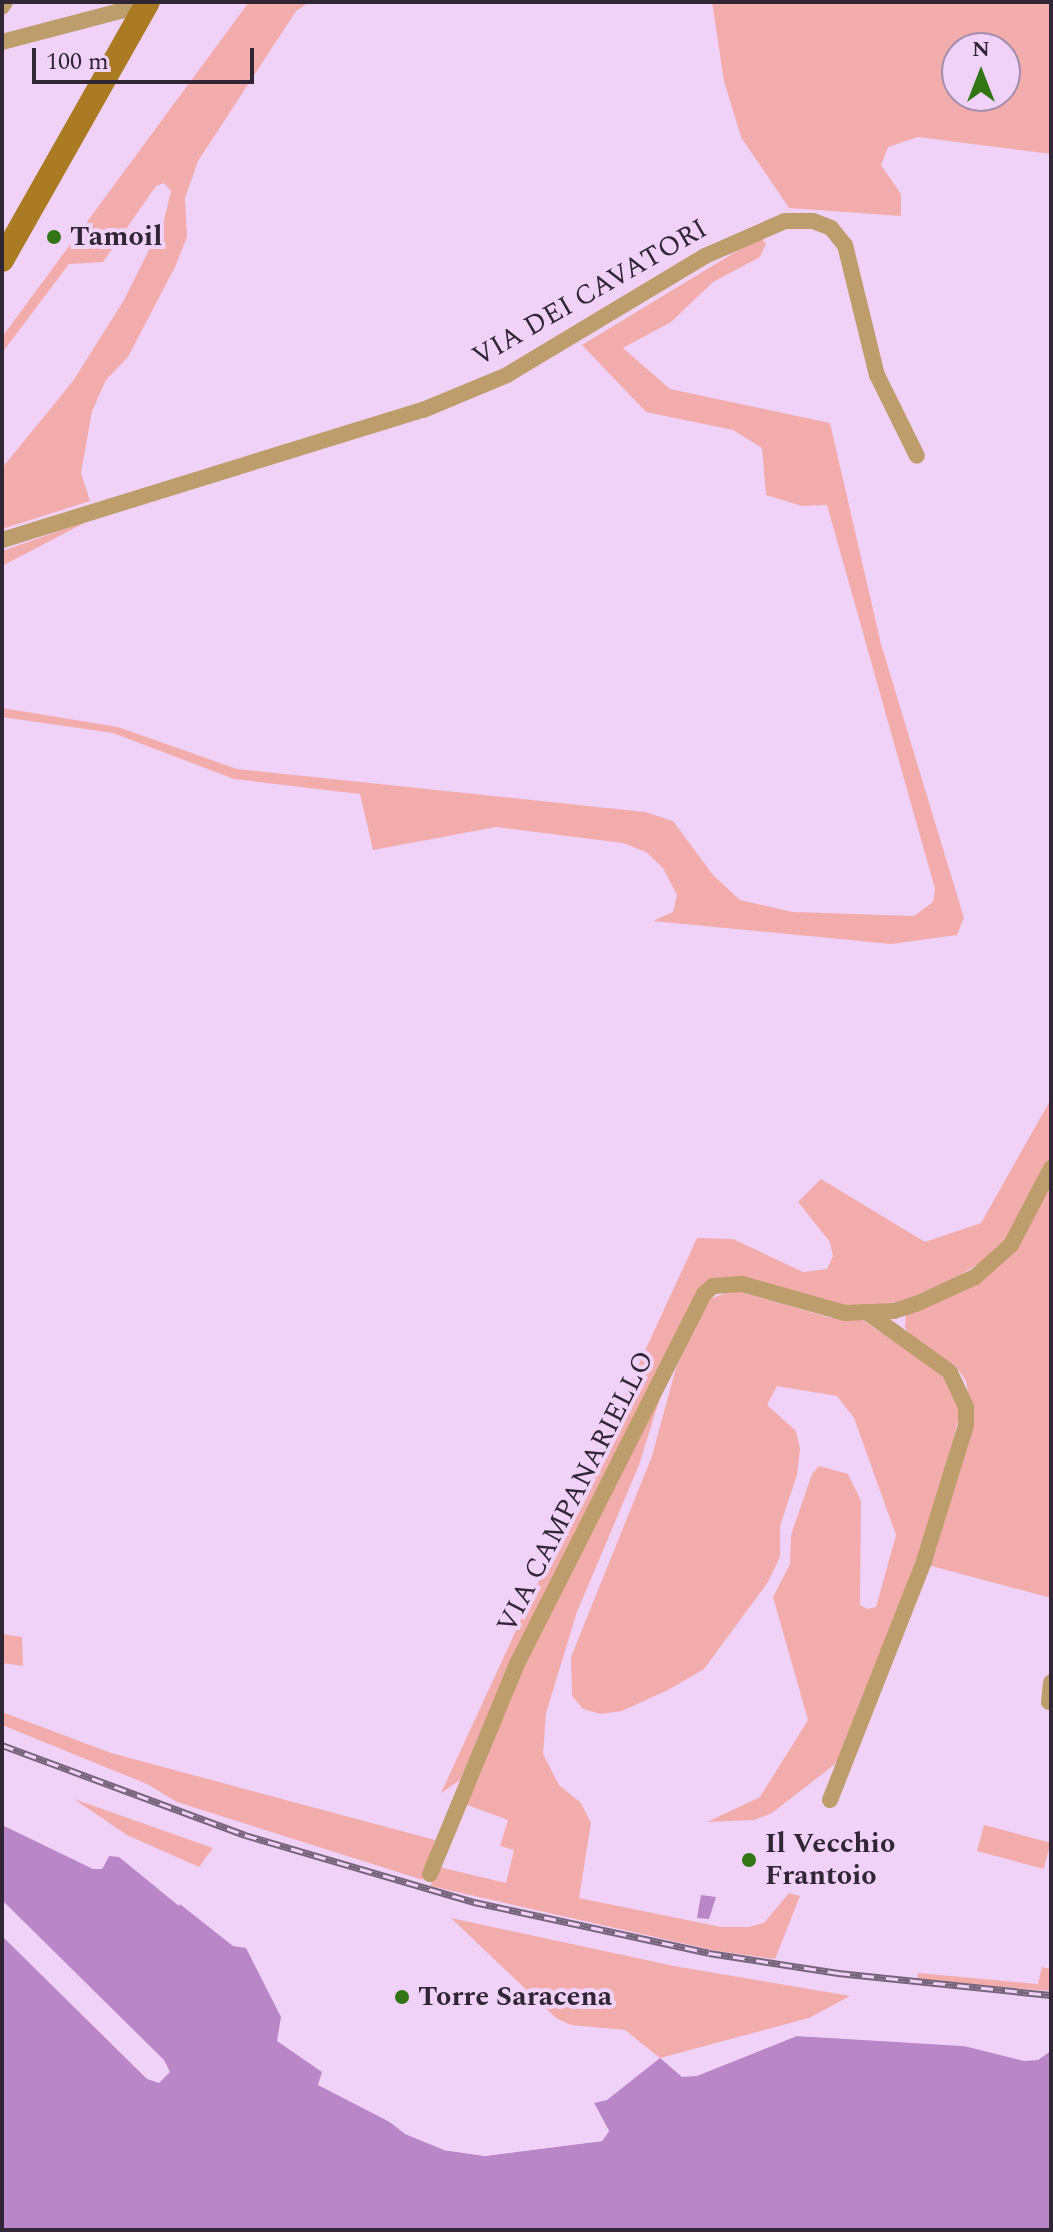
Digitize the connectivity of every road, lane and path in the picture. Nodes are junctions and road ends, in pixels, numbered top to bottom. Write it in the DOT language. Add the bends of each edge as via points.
graph roads {
  1 [pos="5,2"];
  2 [pos="147,3"];
  3 [pos="2,7"];
  4 [pos="2,42"];
  5 [pos="2,260"];
  6 [pos="917,456"];
  7 [pos="2,540"];
  8 [pos="1051,1168"];
  9 [pos="869,1314"];
  10 [pos="1051,1682"];
  11 [pos="1049,1702"];
  12 [pos="830,1800"];
  13 [pos="430,1874"];
  1 -- 3 [label="street"];
  2 -- 4 [label="street"];
  2 -- 5 [label="street"];
  6 -- 7 [label="street, VIA DEI CAVATORI" via="877,375 845,245 831,228 813,221 785,221 705,256 507,375 423,410"];
  8 -- 9 [label="street, VIA CAMPANARIELLO" via="1011,1245 975,1277 916,1304"];
  9 -- 12 [label="street, VIA CAMPANARIELLO" via="950,1372 966,1407 966,1425 924,1561"];
  9 -- 13 [label="street, VIA CAMPANARIELLO" via="821,1309 742,1284 724,1283 704,1294 494,1713"];
  10 -- 11 [label="street"];
}
